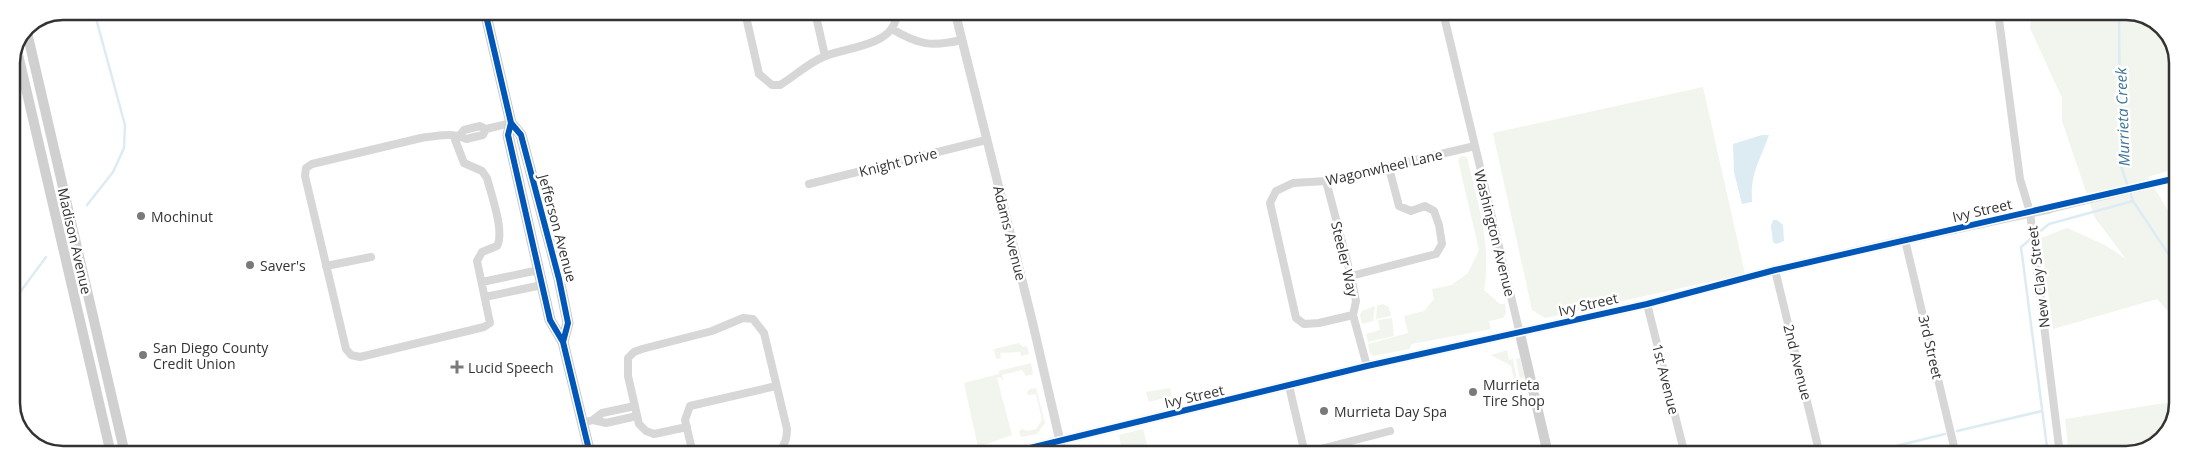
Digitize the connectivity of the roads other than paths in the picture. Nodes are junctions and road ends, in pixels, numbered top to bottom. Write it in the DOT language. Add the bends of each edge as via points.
graph roads {
  1 [pos="487,20"];
  2 [pos="747,20"];
  3 [pos="816,20"];
  4 [pos="895,20"];
  5 [pos="957,20"];
  6 [pos="1445,20"];
  7 [pos="1999,20"];
  8 [pos="892,29"];
  9 [pos="28,37"];
  10 [pos="962,40"];
  11 [pos="825,56"];
  12 [pos="20,63"];
  13 [pos="511,123"];
  14 [pos="457,136"];
  15 [pos="986,140"];
  16 [pos="1474,146"];
  17 [pos="1389,168"];
  18 [pos="2169,180"];
  19 [pos="1326,182"];
  20 [pos="809,184"];
  21 [pos="2048,209"];
  22 [pos="2030,212"];
  23 [pos="531,236"];
  24 [pos="1905,240"];
  25 [pos="370,257"];
  26 [pos="326,266"];
  27 [pos="538,270"];
  28 [pos="1775,270"];
  29 [pos="1351,276"];
  30 [pos="502,278"];
  31 [pos="560,279"];
  32 [pos="482,282"];
  33 [pos="542,285"];
  34 [pos="505,292"];
  35 [pos="485,296"];
  36 [pos="1647,304"];
  37 [pos="1353,315"];
  38 [pos="1520,334"];
  39 [pos="564,342"];
  40 [pos="1367,366"];
  41 [pos="776,386"];
  42 [pos="1289,386"];
  43 [pos="635,406"];
  44 [pos="637,416"];
  45 [pos="588,422"];
  46 [pos="686,427"];
  47 [pos="1390,431"];
  48 [pos="1060,441"];
  49 [pos="109,446"];
  50 [pos="123,446"];
  51 [pos="590,446"];
  52 [pos="691,446"];
  53 [pos="783,446"];
  54 [pos="1039,446"];
  55 [pos="1061,446"];
  56 [pos="1303,446"];
  57 [pos="1335,446"];
  58 [pos="1546,446"];
  59 [pos="1683,446"];
  60 [pos="1818,446"];
  61 [pos="1954,446"];
  62 [pos="2059,446"];
  1 -- 13 [label="main road, Jefferson Avenue"];
  2 -- 11 [label="street" via="759,74 772,85 780,85"];
  3 -- 11 [label="street"];
  4 -- 8 [label="street"];
  5 -- 10 [label="street, Adams Avenue"];
  6 -- 16 [label="street, Washington Avenue"];
  7 -- 22 [label="street, New Clay Street" via="2020,178"];
  8 -- 10 [label="street" via="925,45"];
  8 -- 11 [label="street" via="877,40"];
  9 -- 50 [label="main road, Madison Avenue"];
  10 -- 15 [label="street, Adams Avenue"];
  12 -- 49 [label="main road, Madison Avenue"];
  13 -- 14 [label="street" via="486,129 480,126 464,130"];
  13 -- 23 [label="main road, Jefferson Avenue" via="508,136"];
  13 -- 31 [label="main road, Jefferson Avenue" via="521,135"];
  14 -- 26 [label="street" via="421,138 306,168 305,176"];
  14 -- 32 [label="street" via="464,164 482,171 487,178 499,228 497,246 482,252 477,258"];
  15 -- 20 [label="street, Knight Drive"];
  15 -- 48 [label="street, Adams Avenue"];
  16 -- 17 [label="street, Wagonwheel Lane"];
  16 -- 38 [label="street, Washington Avenue"];
  17 -- 19 [label="street, Wagonwheel Lane"];
  17 -- 29 [label="street" via="1399,206 1411,211 1425,206 1434,211 1442,244 1436,254"];
  18 -- 21 [label="street, Ivy Street"];
  19 -- 29 [label="street, Steeler Way"];
  19 -- 37 [label="street, Wagonwheel Lane" via="1293,183 1276,191 1270,203 1296,318 1304,324"];
  21 -- 22 [label="street, Ivy Street"];
  22 -- 24 [label="street, Ivy Street"];
  22 -- 62 [label="street, New Clay Street"];
  23 -- 27 [label="main road, Jefferson Avenue"];
  23 -- 31 [label="main road" via="541,249 550,279"];
  24 -- 28 [label="street, Ivy Street"];
  24 -- 61 [label="street, 3rd Street"];
  25 -- 26 [label="street"];
  26 -- 35 [label="street" via="346,349 354,357 484,327 491,319"];
  27 -- 30 [label="street"];
  27 -- 33 [label="main road, Jefferson Avenue"];
  28 -- 36 [label="street, Ivy Street"];
  28 -- 60 [label="street, 2nd Avenue"];
  29 -- 37 [label="street, Steeler Way" via="1356,301"];
  30 -- 32 [label="street"];
  30 -- 34 [label="street"];
  31 -- 39 [label="main road, Jefferson Avenue" via="568,323"];
  32 -- 35 [label="street"];
  33 -- 34 [label="street"];
  33 -- 39 [label="main road, Jefferson Avenue" via="550,320"];
  34 -- 35 [label="street"];
  36 -- 38 [label="street, Ivy Street"];
  36 -- 59 [label="street, 1st Avenue"];
  37 -- 40 [label="street, Steeler Way"];
  38 -- 40 [label="street, Ivy Street"];
  38 -- 58 [label="main road, Washington Avenue"];
  39 -- 45 [label="main road, Jefferson Avenue"];
  40 -- 42 [label="street, Ivy Street"];
  41 -- 43 [label="street" via="764,333 753,319 743,318 698,336 634,352 628,358 628,376"];
  41 -- 46 [label="street" via="690,406"];
  41 -- 53 [label="street" via="787,429"];
  42 -- 48 [label="street, Ivy Street"];
  42 -- 56 [label="street"];
  43 -- 44 [label="street"];
  43 -- 45 [label="street" via="602,413"];
  44 -- 45 [label="street" via="606,423"];
  44 -- 46 [label="street" via="639,424 654,434"];
  45 -- 51 [label="main road, Jefferson Avenue"];
  46 -- 52 [label="street"];
  47 -- 57 [label="street"];
  48 -- 54 [label="street, Ivy Street"];
  48 -- 55 [label="street, Adams Avenue"];
}
